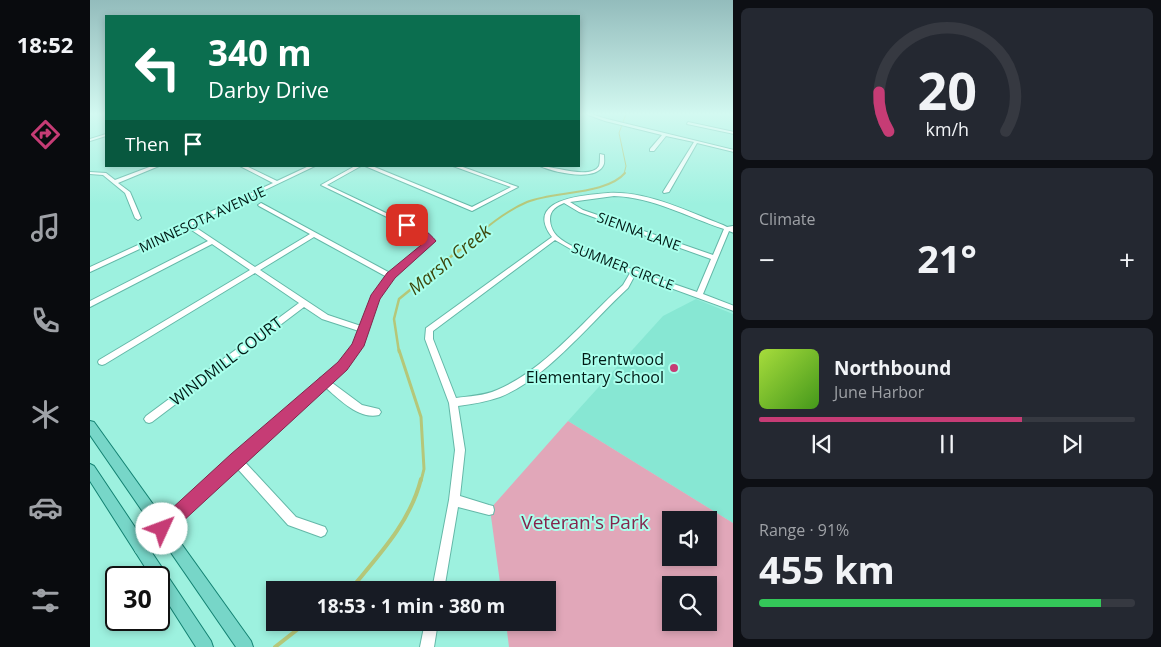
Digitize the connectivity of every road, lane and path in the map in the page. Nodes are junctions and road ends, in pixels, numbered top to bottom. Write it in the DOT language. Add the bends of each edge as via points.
graph roads {
  1 [pos="657,144"];
  2 [pos="695,144"];
  3 [pos="704,144"];
  4 [pos="652,150"];
  5 [pos="733,152"];
  6 [pos="602,155"];
  7 [pos="155,167"];
  8 [pos="244,167"];
  9 [pos="256,167"];
  10 [pos="311,167"];
  11 [pos="357,167"];
  12 [pos="369,167"];
  13 [pos="458,167"];
  14 [pos="546,167"];
  15 [pos="250,170"];
  16 [pos="90,173"];
  17 [pos="115,182"];
  18 [pos="277,183"];
  19 [pos="666,192"];
  20 [pos="565,201"];
  21 [pos="261,205"];
  22 [pos="138,218"];
  23 [pos="188,225"];
  24 [pos="731,229"];
  25 [pos="313,236"];
  26 [pos="555,237"];
  27 [pos="212,242"];
  28 [pos="714,258"];
  29 [pos="90,270"];
  30 [pos="255,270"];
  31 [pos="633,273"];
  32 [pos="391,276"];
  33 [pos="699,294"];
  34 [pos="90,304"];
  35 [pos="303,304"];
  36 [pos="733,309"];
  37 [pos="362,329"];
  38 [pos="102,362"];
  39 [pos="323,381"];
  40 [pos="452,402"];
  41 [pos="376,412"];
  42 [pos="149,419"];
  43 [pos="90,426"];
  44 [pos="236,460"];
  45 [pos="90,470"];
  46 [pos="454,500"];
  47 [pos="489,510"];
  48 [pos="162,529"];
  49 [pos="321,532"];
  50 [pos="140,549"];
  51 [pos="440,581"];
  52 [pos="431,631"];
  53 [pos="243,645"];
  54 [pos="205,647"];
  55 [pos="428,647"];
  1 -- 4 [label="street"];
  2 -- 19 [label="street"];
  3 -- 5 [label="street"];
  6 -- 14 [label="street" via="599,169 591,173 574,175"];
  7 -- 17 [label="street"];
  8 -- 15 [label="street"];
  9 -- 15 [label="street"];
  10 -- 18 [label="street, MINNESOTA AVENUE"];
  11 -- 32 [label="street" via="323,185 424,233 432,241"];
  12 -- 13 [label="street" via="472,209 515,187"];
  15 -- 18 [label="street"];
  16 -- 17 [label="street" via="101,173"];
  17 -- 22 [label="street" via="130,195"];
  18 -- 23 [label="street, MINNESOTA AVENUE"];
  20 -- 24 [label="street, SUMMER CIRCLE" via="627,195"];
  20 -- 26 [label="street, SUMMER CIRCLE" via="546,216"];
  20 -- 28 [label="street, SIENNA LANE" via="580,210"];
  21 -- 25 [label="street"];
  23 -- 27 [label="street"];
  23 -- 29 [label="street, MINNESOTA AVENUE"];
  24 -- 28 [label="street"];
  25 -- 30 [label="street"];
  25 -- 32 [label="street"];
  26 -- 31 [label="street, SUMMER CIRCLE" via="572,248"];
  26 -- 40 [label="street" via="429,330 428,339"];
  27 -- 30 [label="street"];
  27 -- 34 [label="street"];
  28 -- 33 [label="street"];
  30 -- 35 [label="street"];
  30 -- 38 [label="street"];
  31 -- 33 [label="street, SUMMER CIRCLE"];
  31 -- 40 [label="street" via="626,286 529,374 497,394"];
  32 -- 37 [label="street" via="375,298"];
  33 -- 36 [label="street, SUMMER CIRCLE"];
  35 -- 37 [label="street" via="325,317"];
  35 -- 42 [label="street, WINDMILL COURT"];
  37 -- 39 [label="street" via="358,346 343,366"];
  39 -- 41 [label="street" via="360,409"];
  39 -- 44 [label="street"];
  40 -- 46 [label="street" via="460,450"];
  43 -- 48 [label="main road"];
  44 -- 48 [label="street"];
  44 -- 49 [label="street" via="292,521"];
  45 -- 50 [label="main road"];
  46 -- 47 [label="street"];
  46 -- 51 [label="street"];
  48 -- 50 [label="street"];
  48 -- 53 [label="main road"];
  50 -- 54 [label="main road"];
  52 -- 55 [label="street"];
}
